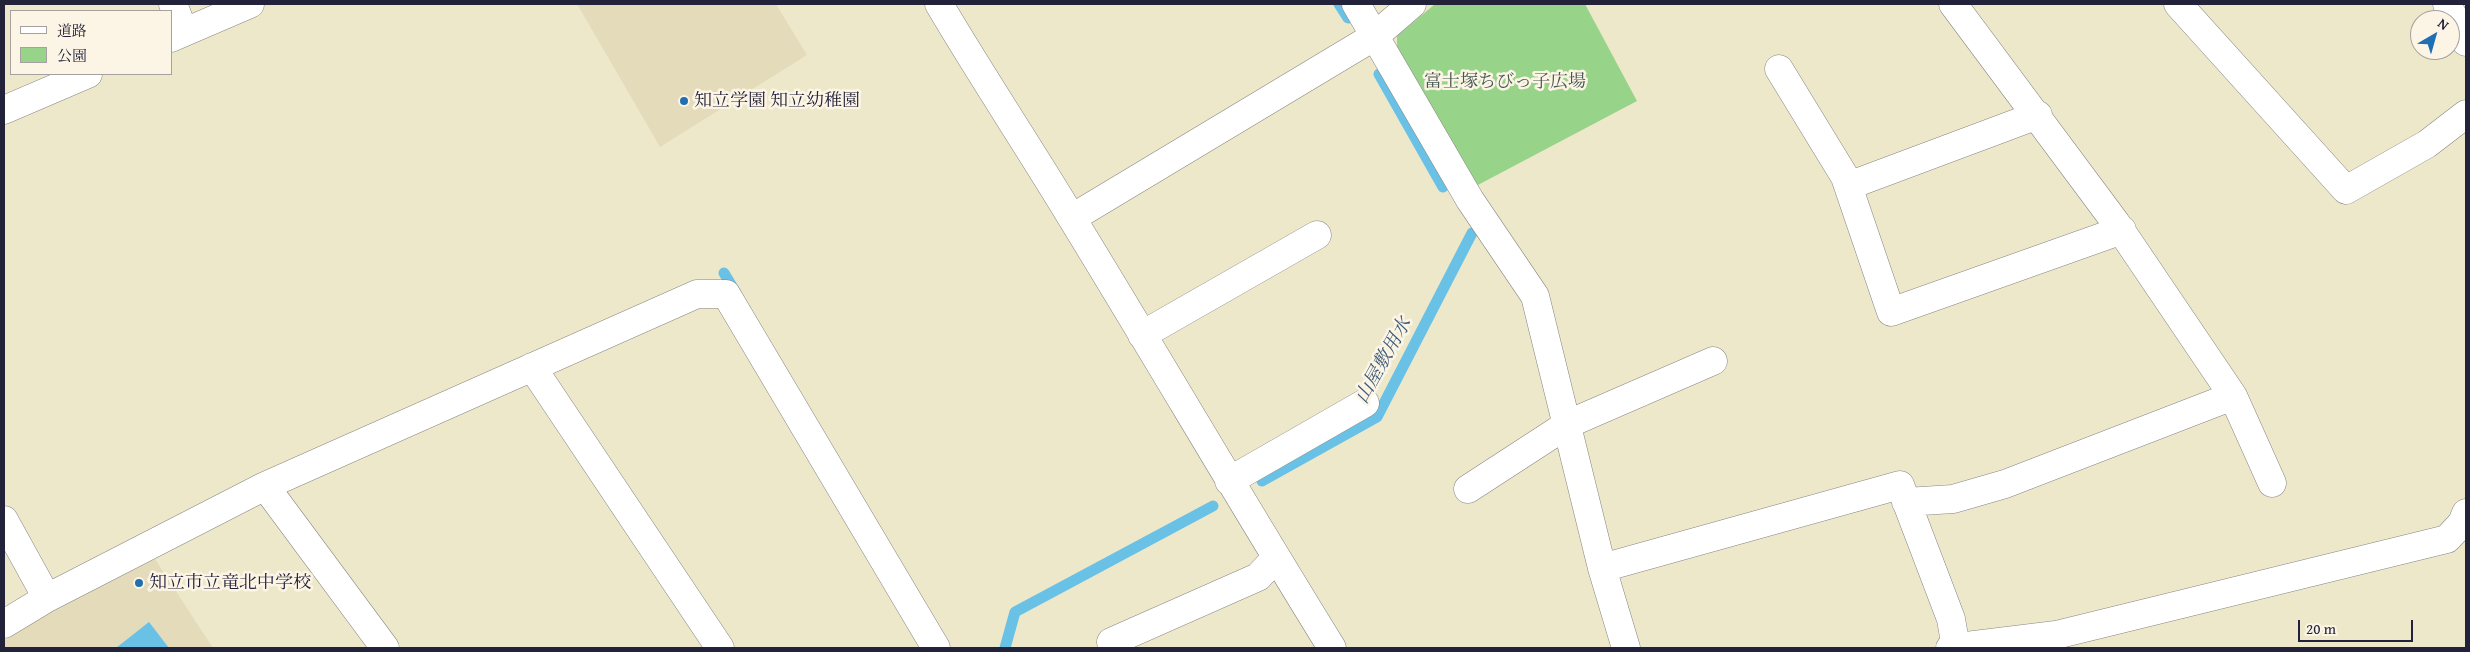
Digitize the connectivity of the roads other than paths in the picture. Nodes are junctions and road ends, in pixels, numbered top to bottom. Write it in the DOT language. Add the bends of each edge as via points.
graph roads {
  1 [pos="173,4"];
  2 [pos="250,4"];
  3 [pos="938,4"];
  4 [pos="1356,4"];
  5 [pos="1412,4"];
  6 [pos="1953,4"];
  7 [pos="2178,4"];
  8 [pos="2447,4"];
  9 [pos="178,35"];
  10 [pos="1375,36"];
  11 [pos="2466,42"];
  12 [pos="1779,69"];
  13 [pos="86,75"];
  14 [pos="4,110"];
  15 [pos="2466,114"];
  16 [pos="2038,116"];
  17 [pos="1848,186"];
  18 [pos="1072,218"];
  19 [pos="2122,230"];
  20 [pos="1318,235"];
  21 [pos="1142,335"];
  22 [pos="1713,361"];
  23 [pos="532,367"];
  24 [pos="2233,396"];
  25 [pos="1365,404"];
  26 [pos="1568,424"];
  27 [pos="1229,481"];
  28 [pos="2272,483"];
  29 [pos="265,486"];
  30 [pos="1468,489"];
  31 [pos="1906,502"];
  32 [pos="2466,514"];
  33 [pos="4,520"];
  34 [pos="1276,558"];
  35 [pos="1602,568"];
  36 [pos="47,598"];
  37 [pos="4,624"];
  38 [pos="1111,642"];
  39 [pos="2059,642"];
  40 [pos="385,648"];
  41 [pos="720,648"];
  42 [pos="936,648"];
  43 [pos="1332,648"];
  44 [pos="1626,648"];
  45 [pos="1954,648"];
  1 -- 9 [label="street"];
  2 -- 9 [label="street"];
  3 -- 18 [label="street"];
  4 -- 10 [label="street"];
  5 -- 10 [label="street"];
  6 -- 16 [label="street"];
  7 -- 15 [label="street" via="2346,190 2427,144"];
  8 -- 11 [label="street"];
  10 -- 18 [label="street"];
  10 -- 26 [label="street" via="1470,200 1535,296"];
  12 -- 17 [label="street"];
  13 -- 14 [label="street"];
  16 -- 17 [label="street"];
  16 -- 19 [label="street"];
  17 -- 19 [label="street" via="1891,312"];
  18 -- 21 [label="street"];
  19 -- 24 [label="street"];
  20 -- 21 [label="street"];
  21 -- 27 [label="street"];
  22 -- 26 [label="street"];
  23 -- 29 [label="street"];
  23 -- 41 [label="street"];
  23 -- 42 [label="street" via="697,294 726,294"];
  24 -- 28 [label="street"];
  24 -- 31 [label="street" via="2005,484 1954,499"];
  25 -- 27 [label="street"];
  26 -- 30 [label="street"];
  26 -- 35 [label="street"];
  27 -- 34 [label="street"];
  29 -- 36 [label="street"];
  29 -- 40 [label="street"];
  31 -- 35 [label="street" via="1900,485"];
  31 -- 45 [label="street" via="1951,619"];
  32 -- 39 [label="street" via="2447,539"];
  33 -- 36 [label="street"];
  34 -- 38 [label="street" via="1258,577"];
  34 -- 43 [label="street"];
  35 -- 44 [label="street"];
  36 -- 37 [label="street"];
  39 -- 45 [label="street"];
}
